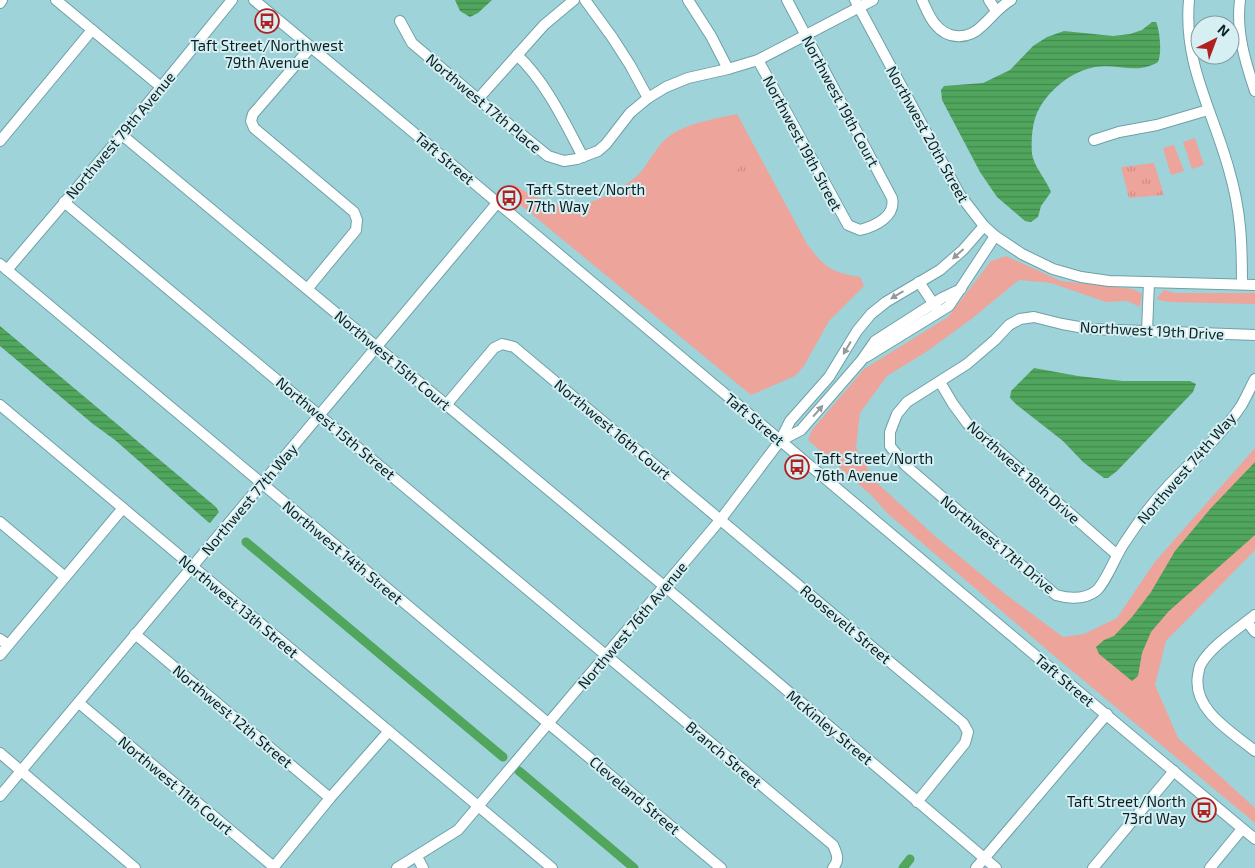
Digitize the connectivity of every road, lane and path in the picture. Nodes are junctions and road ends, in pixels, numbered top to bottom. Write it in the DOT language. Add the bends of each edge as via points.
graph roads {
  1 [pos="56,0"];
  2 [pos="232,0"];
  3 [pos="254,0"];
  4 [pos="574,0"];
  5 [pos="585,0"];
  6 [pos="688,0"];
  7 [pos="787,0"];
  8 [pos="873,0"];
  9 [pos="922,0"];
  10 [pos="988,0"];
  11 [pos="1011,0"];
  12 [pos="1189,0"];
  13 [pos="1240,0"];
  14 [pos="857,4"];
  15 [pos="996,11"];
  16 [pos="400,21"];
  17 [pos="92,30"];
  18 [pos="806,35"];
  19 [pos="311,47"];
  20 [pos="517,55"];
  21 [pos="758,60"];
  22 [pos="728,69"];
  23 [pos="161,87"];
  24 [pos="1255,91"];
  25 [pos="648,98"];
  26 [pos="478,99"];
  27 [pos="1208,110"];
  28 [pos="122,135"];
  29 [pos="1094,140"];
  30 [pos="0,141"];
  31 [pos="583,158"];
  32 [pos="64,202"];
  33 [pos="498,202"];
  34 [pos="848,225"];
  35 [pos="984,226"];
  36 [pos="996,236"];
  37 [pos="4,267"];
  38 [pos="919,282"];
  39 [pos="1149,282"];
  40 [pos="1242,284"];
  41 [pos="1255,285"];
  42 [pos="308,288"];
  43 [pos="936,308"];
  44 [pos="1147,331"];
  45 [pos="1255,334"];
  46 [pos="377,348"];
  47 [pos="1255,379"];
  48 [pos="940,382"];
  49 [pos="0,405"];
  50 [pos="446,405"];
  51 [pos="320,415"];
  52 [pos="780,441"];
  53 [pos="262,484"];
  54 [pos="123,508"];
  55 [pos="720,519"];
  56 [pos="0,522"];
  57 [pos="1116,554"];
  58 [pos="192,566"];
  59 [pos="64,576"];
  60 [pos="1102,583"];
  61 [pos="664,586"];
  62 [pos="1251,619"];
  63 [pos="1255,632"];
  64 [pos="135,634"];
  65 [pos="4,642"];
  66 [pos="0,655"];
  67 [pos="606,655"];
  68 [pos="79,703"];
  69 [pos="1106,714"];
  70 [pos="549,723"];
  71 [pos="389,731"];
  72 [pos="1255,751"];
  73 [pos="0,754"];
  74 [pos="21,771"];
  75 [pos="1174,771"];
  76 [pos="0,796"];
  77 [pos="330,798"];
  78 [pos="917,802"];
  79 [pos="478,806"];
  80 [pos="1242,829"];
  81 [pos="1255,839"];
  82 [pos="417,857"];
  83 [pos="984,858"];
  84 [pos="274,867"];
  85 [pos="136,868"];
  86 [pos="398,868"];
  87 [pos="423,868"];
  88 [pos="552,868"];
  89 [pos="721,868"];
  90 [pos="833,868"];
  91 [pos="976,868"];
  92 [pos="996,868"];
  93 [pos="1093,868"];
  94 [pos="1210,868"];
  1 -- 17 [label="street"];
  2 -- 23 [label="street, Northwest 79th Avenue"];
  3 -- 19 [label="street, Taft Street"];
  4 -- 20 [label="street" via="544,25"];
  5 -- 25 [label="street"];
  6 -- 22 [label="street"];
  7 -- 18 [label="street, Northwest 19th Court"];
  8 -- 14 [label="street"];
  9 -- 15 [label="street" via="935,24 947,34 960,38 972,34"];
  10 -- 15 [label="street"];
  11 -- 15 [label="street"];
  12 -- 27 [label="street" via="1188,37"];
  13 -- 24 [label="street" via="1240,40"];
  14 -- 18 [label="street"];
  14 -- 35 [label="street, Northwest 20th Street" via="960,195"];
  16 -- 26 [label="street, Northwest 17th Place" via="412,43"];
  17 -- 23 [label="street"];
  17 -- 30 [label="street"];
  18 -- 21 [label="street"];
  18 -- 34 [label="street, Northwest 19th Court" via="892,198 889,214 884,218 860,230"];
  19 -- 33 [label="street, Taft Street"];
  19 -- 42 [label="street" via="250,121 254,128 354,212 357,220 356,230"];
  20 -- 26 [label="street"];
  20 -- 31 [label="street" via="540,82"];
  21 -- 22 [label="street"];
  21 -- 34 [label="street, Northwest 19th Street"];
  22 -- 25 [label="street" via="688,78"];
  23 -- 28 [label="street, Northwest 79th Avenue"];
  25 -- 31 [label="street" via="630,113 602,148"];
  26 -- 31 [label="street, Northwest 17th Place" via="548,156 564,161"];
  27 -- 29 [label="street"];
  27 -- 40 [label="street" via="1238,202"];
  28 -- 32 [label="street, Northwest 79th Avenue"];
  28 -- 42 [label="street, Northwest 15th Court"];
  32 -- 37 [label="street, Northwest 79th Avenue"];
  32 -- 51 [label="street, Northwest 15th Street"];
  33 -- 46 [label="street, Northwest 77th Way"];
  33 -- 52 [label="street, Taft Street"];
  35 -- 36 [label="street, Northwest 20th Street"];
  35 -- 38 [label="street, Northwest 76th Avenue, one-way" via="940,270"];
  36 -- 39 [label="street, Northwest 20th Street" via="1022,254 1053,269 1109,281"];
  36 -- 43 [label="street, Northwest 76th Avenue" via="960,289"];
  37 -- 53 [label="street, Northwest 14th Street"];
  38 -- 43 [label="street"];
  38 -- 52 [label="street, Northwest 76th Avenue, one-way" via="871,314 829,377 790,421"];
  39 -- 40 [label="street, Northwest 20th Street"];
  39 -- 44 [label="street"];
  40 -- 41 [label="street, Northwest 20th Street"];
  42 -- 46 [label="street, Northwest 15th Court"];
  52 -- 43 [label="street, Northwest 76th Avenue, one-way" via="801,430 875,342"];
  44 -- 45 [label="street, Northwest 19th Drive"];
  44 -- 48 [label="street, Northwest 19th Drive" via="1090,329 1034,317 1020,319 1009,325 967,364"];
  46 -- 50 [label="street, Northwest 15th Court"];
  46 -- 51 [label="street, Northwest 77th Way"];
  47 -- 57 [label="street, Northwest 74th Way" via="1242,406 1168,486"];
  48 -- 57 [label="street, Northwest 18th Drive" via="967,423"];
  48 -- 60 [label="street, Northwest 17th Drive" via="907,402 897,414 890,432 890,446 905,465 1056,594 1079,598 1091,594"];
  49 -- 54 [label="street, Northwest 13th Street"];
  50 -- 55 [label="street, Northwest 16th Court" via="494,348 502,344 514,346"];
  50 -- 61 [label="street, Northwest 15th Court"];
  51 -- 53 [label="street, Northwest 77th Way"];
  51 -- 67 [label="street, Northwest 15th Street"];
  52 -- 55 [label="street, Northwest 76th Avenue"];
  52 -- 69 [label="street, Taft Street"];
  53 -- 58 [label="street, Northwest 77th Way"];
  53 -- 70 [label="street, Northwest 14th Street"];
  54 -- 58 [label="street, Northwest 13th Street"];
  54 -- 59 [label="street"];
  55 -- 61 [label="street, Northwest 76th Avenue"];
  55 -- 78 [label="street, Roosevelt Street" via="963,722 968,732 965,743"];
  56 -- 59 [label="street"];
  57 -- 60 [label="street, Northwest 74th Way"];
  58 -- 64 [label="street, Northwest 77th Way"];
  58 -- 71 [label="street, Northwest 13th Street"];
  59 -- 65 [label="street"];
  61 -- 67 [label="street, Northwest 76th Avenue"];
  61 -- 78 [label="street, McKinley Street"];
  62 -- 63 [label="street"];
  62 -- 72 [label="street" via="1210,651 1200,665 1197,682 1202,702 1212,715"];
  64 -- 68 [label="street, Northwest 77th Way"];
  64 -- 77 [label="street, Northwest 12th Street"];
  65 -- 66 [label="street"];
  67 -- 70 [label="street, Northwest 76th Avenue"];
  67 -- 90 [label="street, Branch Street" via="833,845 838,855"];
  68 -- 74 [label="street, Northwest 77th Way"];
  68 -- 84 [label="street, Northwest 11th Court"];
  69 -- 75 [label="street, Taft Street"];
  69 -- 83 [label="street"];
  70 -- 79 [label="street, Northwest 76th Avenue"];
  70 -- 89 [label="street, Cleveland Street"];
  71 -- 77 [label="street"];
  71 -- 79 [label="street, Northwest 13th Street"];
  73 -- 74 [label="street"];
  74 -- 76 [label="street, Northwest 77th Way"];
  74 -- 85 [label="street"];
  75 -- 80 [label="street, Taft Street"];
  75 -- 93 [label="street"];
  77 -- 84 [label="street"];
  78 -- 83 [label="street, McKinley Street"];
  79 -- 82 [label="street, Northwest 76th Avenue" via="458,830"];
  79 -- 88 [label="street, Northwest 13th Street"];
  80 -- 81 [label="street, Taft Street"];
  80 -- 94 [label="street"];
  82 -- 86 [label="street, Northwest 76th Avenue"];
  82 -- 87 [label="street"];
  83 -- 91 [label="street"];
  83 -- 92 [label="street, McKinley Street"];
}
